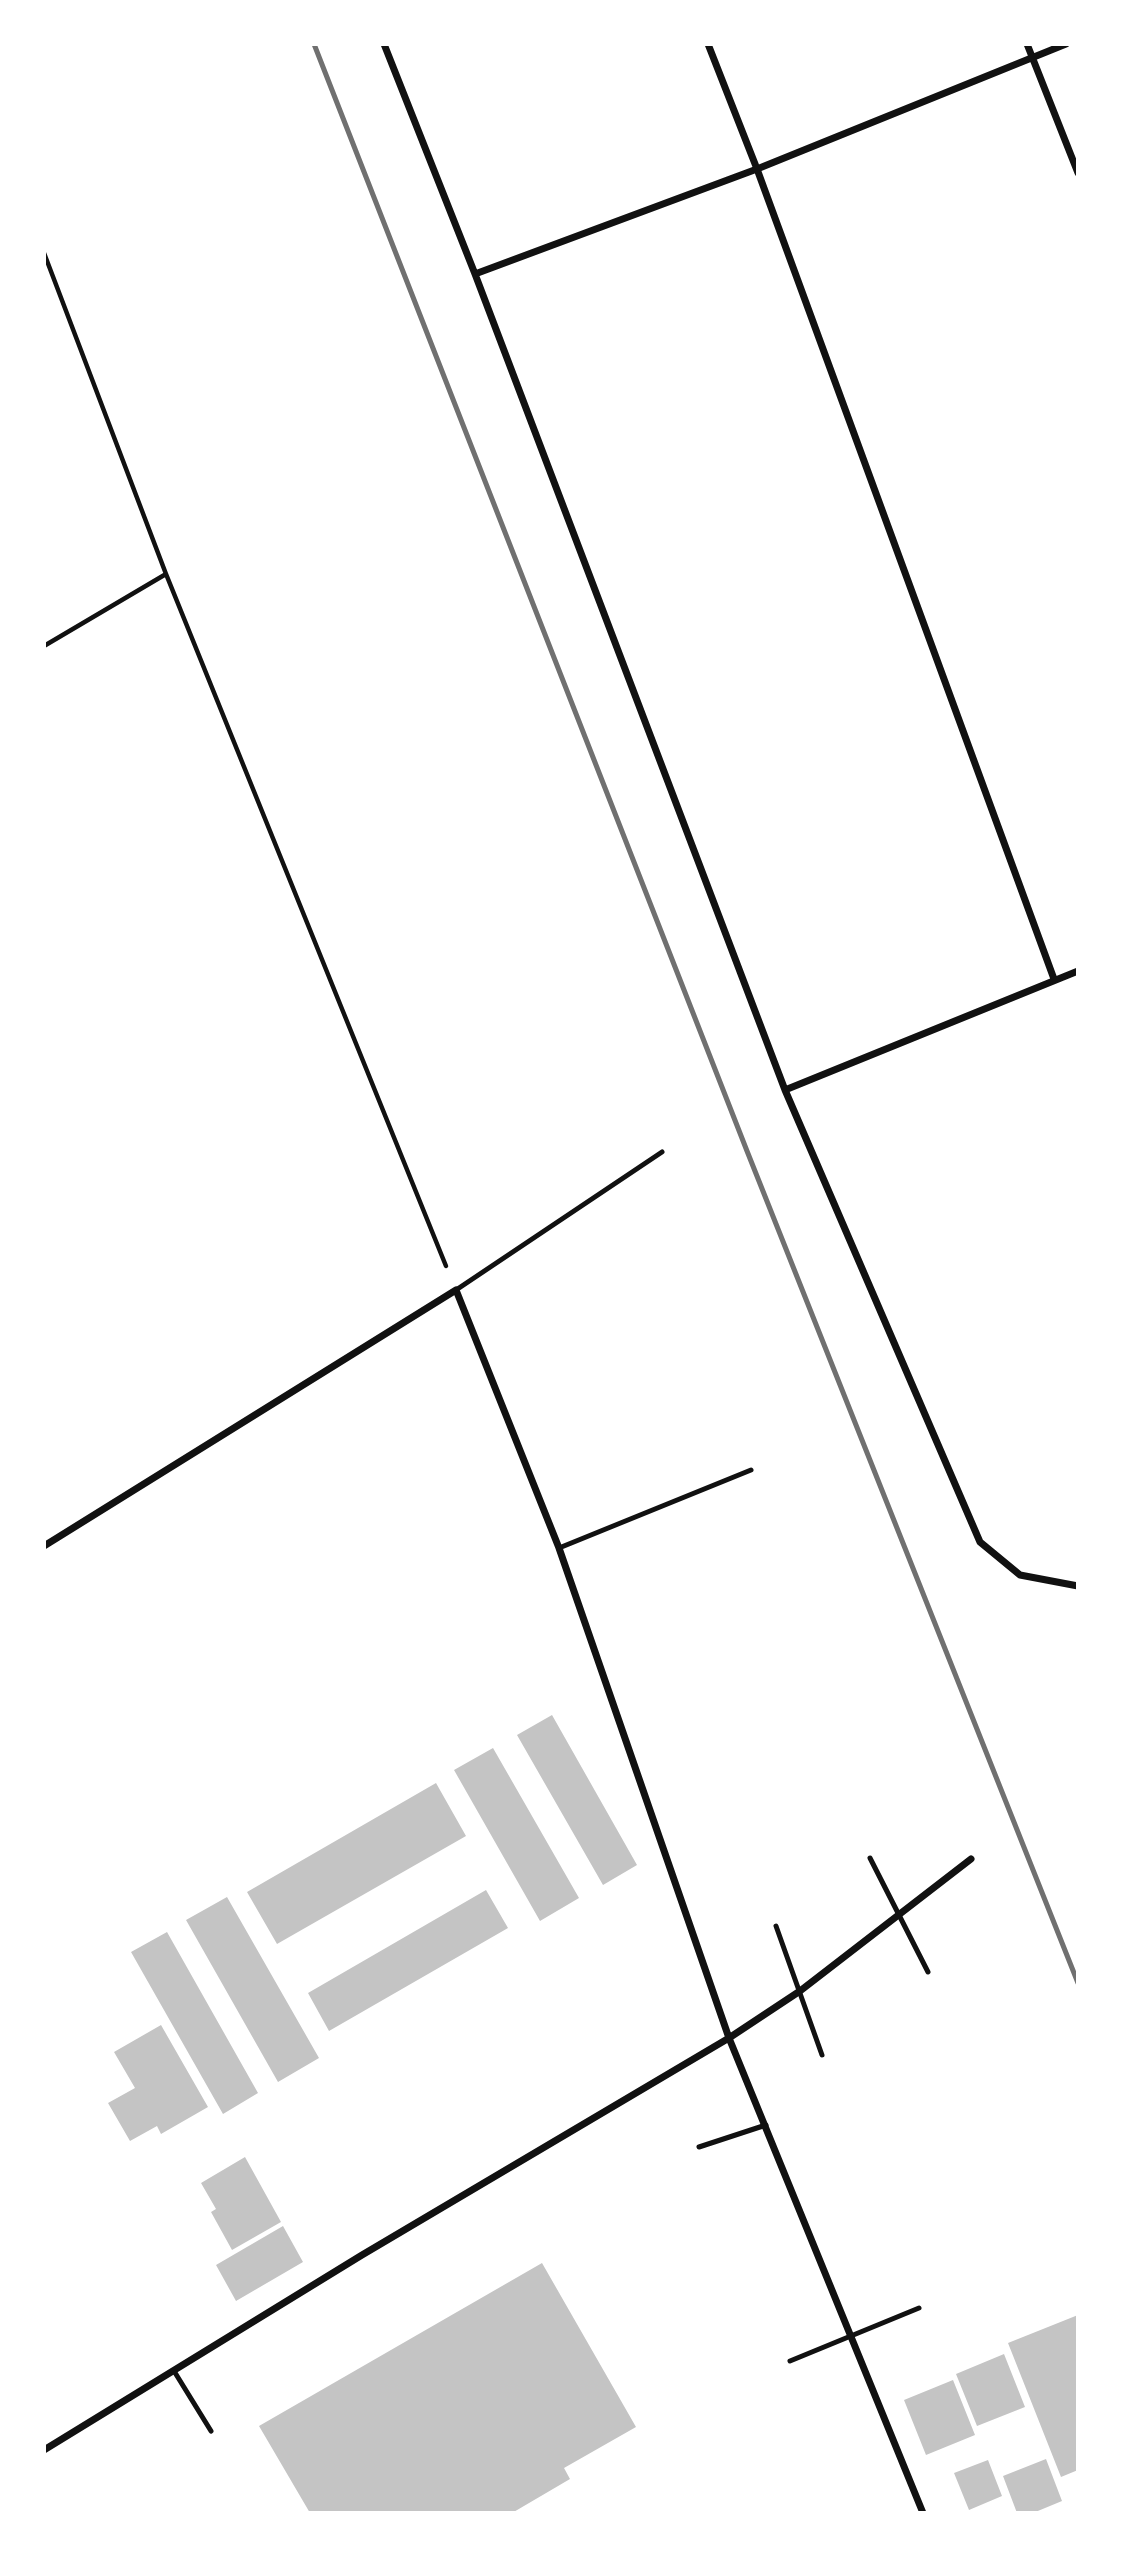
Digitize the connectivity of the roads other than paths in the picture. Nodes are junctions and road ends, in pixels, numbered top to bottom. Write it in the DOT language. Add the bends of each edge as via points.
graph roads {
  1 [pos="384,44"];
  2 [pos="708,44"];
  3 [pos="1027,44"];
  4 [pos="1066,44"];
  5 [pos="1033,57"];
  6 [pos="757,169"];
  7 [pos="1078,173"];
  8 [pos="475,274"];
  9 [pos="1078,971"];
  10 [pos="1054,979"];
  11 [pos="785,1090"];
  12 [pos="662,1152"];
  13 [pos="456,1290"];
  14 [pos="751,1470"];
  15 [pos="44,1546"];
  16 [pos="559,1548"];
  17 [pos="1078,1586"];
  18 [pos="870,1858"];
  19 [pos="971,1859"];
  20 [pos="898,1914"];
  21 [pos="776,1926"];
  22 [pos="928,1972"];
  23 [pos="800,1991"];
  24 [pos="729,2038"];
  25 [pos="822,2055"];
  26 [pos="766,2125"];
  27 [pos="699,2147"];
  28 [pos="919,2308"];
  29 [pos="851,2336"];
  30 [pos="790,2361"];
  31 [pos="174,2371"];
  32 [pos="211,2431"];
  33 [pos="44,2450"];
  34 [pos="923,2513"];
  1 -- 8 [label="street"];
  2 -- 6 [label="street"];
  3 -- 5 [label="street"];
  4 -- 5 [label="street"];
  5 -- 6 [label="street"];
  5 -- 7 [label="street"];
  6 -- 8 [label="street"];
  6 -- 10 [label="street"];
  8 -- 11 [label="street"];
  9 -- 10 [label="street"];
  10 -- 11 [label="street"];
  11 -- 17 [label="street" via="980,1542 1020,1575"];
  12 -- 13 [label="lane"];
  13 -- 15 [label="street"];
  13 -- 16 [label="street"];
  14 -- 16 [label="lane"];
  16 -- 24 [label="street"];
  18 -- 20 [label="lane"];
  19 -- 20 [label="street"];
  20 -- 22 [label="lane"];
  20 -- 23 [label="street"];
  21 -- 23 [label="lane"];
  23 -- 24 [label="street"];
  23 -- 25 [label="lane"];
  24 -- 26 [label="street"];
  24 -- 31 [label="street"];
  26 -- 27 [label="lane"];
  26 -- 29 [label="street"];
  28 -- 29 [label="lane"];
  29 -- 30 [label="lane"];
  29 -- 34 [label="street"];
  31 -- 32 [label="lane"];
  31 -- 33 [label="street"];
}
